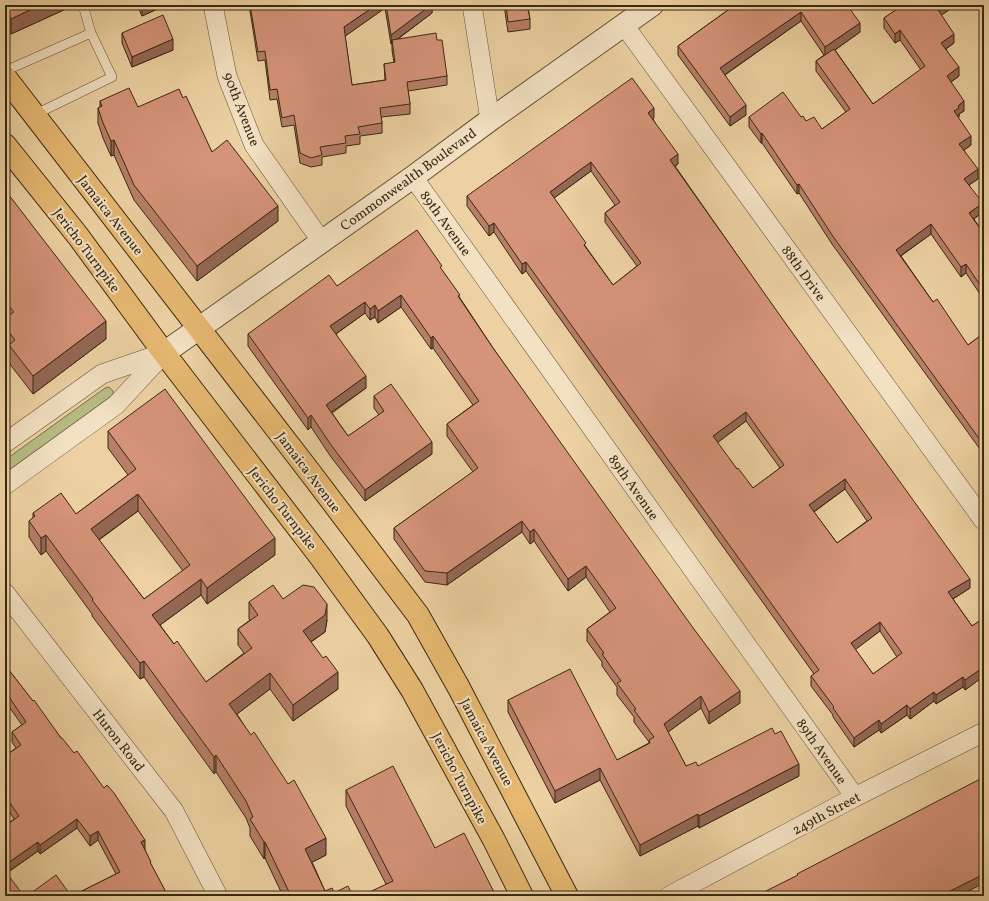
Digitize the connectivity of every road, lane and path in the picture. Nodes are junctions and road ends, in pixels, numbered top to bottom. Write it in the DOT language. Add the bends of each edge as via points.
graph roads {
  1 [pos="83,5"];
  2 [pos="213,5"];
  3 [pos="472,5"];
  4 [pos="652,5"];
  5 [pos="624,25"];
  6 [pos="91,33"];
  7 [pos="5,70"];
  8 [pos="5,77"];
  9 [pos="34,115"];
  10 [pos="490,120"];
  11 [pos="5,145"];
  12 [pos="413,177"];
  13 [pos="322,242"];
  14 [pos="199,329"];
  15 [pos="164,353"];
  16 [pos="5,443"];
  17 [pos="5,485"];
  18 [pos="984,521"];
  19 [pos="5,592"];
  20 [pos="984,732"];
  21 [pos="855,797"];
  22 [pos="679,894"];
  23 [pos="218,896"];
  24 [pos="522,896"];
  25 [pos="568,896"];
  1 -- 6 [label="lane"];
  2 -- 13 [label="street, 90th Avenue" via="228,76 254,145"];
  3 -- 10 [label="street"];
  4 -- 5 [label="street, Commonwealth Boulevard"];
  5 -- 10 [label="street, Commonwealth Boulevard"];
  5 -- 18 [label="street, 88th Drive"];
  6 -- 7 [label="lane"];
  6 -- 9 [label="lane" via="112,77"];
  8 -- 9 [label="main road, Jamaica Avenue"];
  9 -- 14 [label="main road, Jamaica Avenue"];
  10 -- 12 [label="street, Commonwealth Boulevard"];
  11 -- 15 [label="main road, Jericho Turnpike" via="78,236"];
  12 -- 13 [label="street, Commonwealth Boulevard"];
  12 -- 21 [label="street, 89th Avenue"];
  13 -- 14 [label="street, Commonwealth Boulevard"];
  14 -- 15 [label="street, Commonwealth Boulevard"];
  14 -- 25 [label="main road, Jamaica Avenue" via="418,615"];
  15 -- 16 [label="street, Commonwealth Boulevard" via="102,374"];
  15 -- 17 [label="street, Commonwealth Boulevard" via="116,405"];
  15 -- 24 [label="main road, Jericho Turnpike" via="320,554 378,636 412,690"];
  19 -- 23 [label="street, Huron Road" via="174,811"];
  20 -- 21 [label="street, 249th Street"];
  21 -- 22 [label="street, 249th Street"];
}
